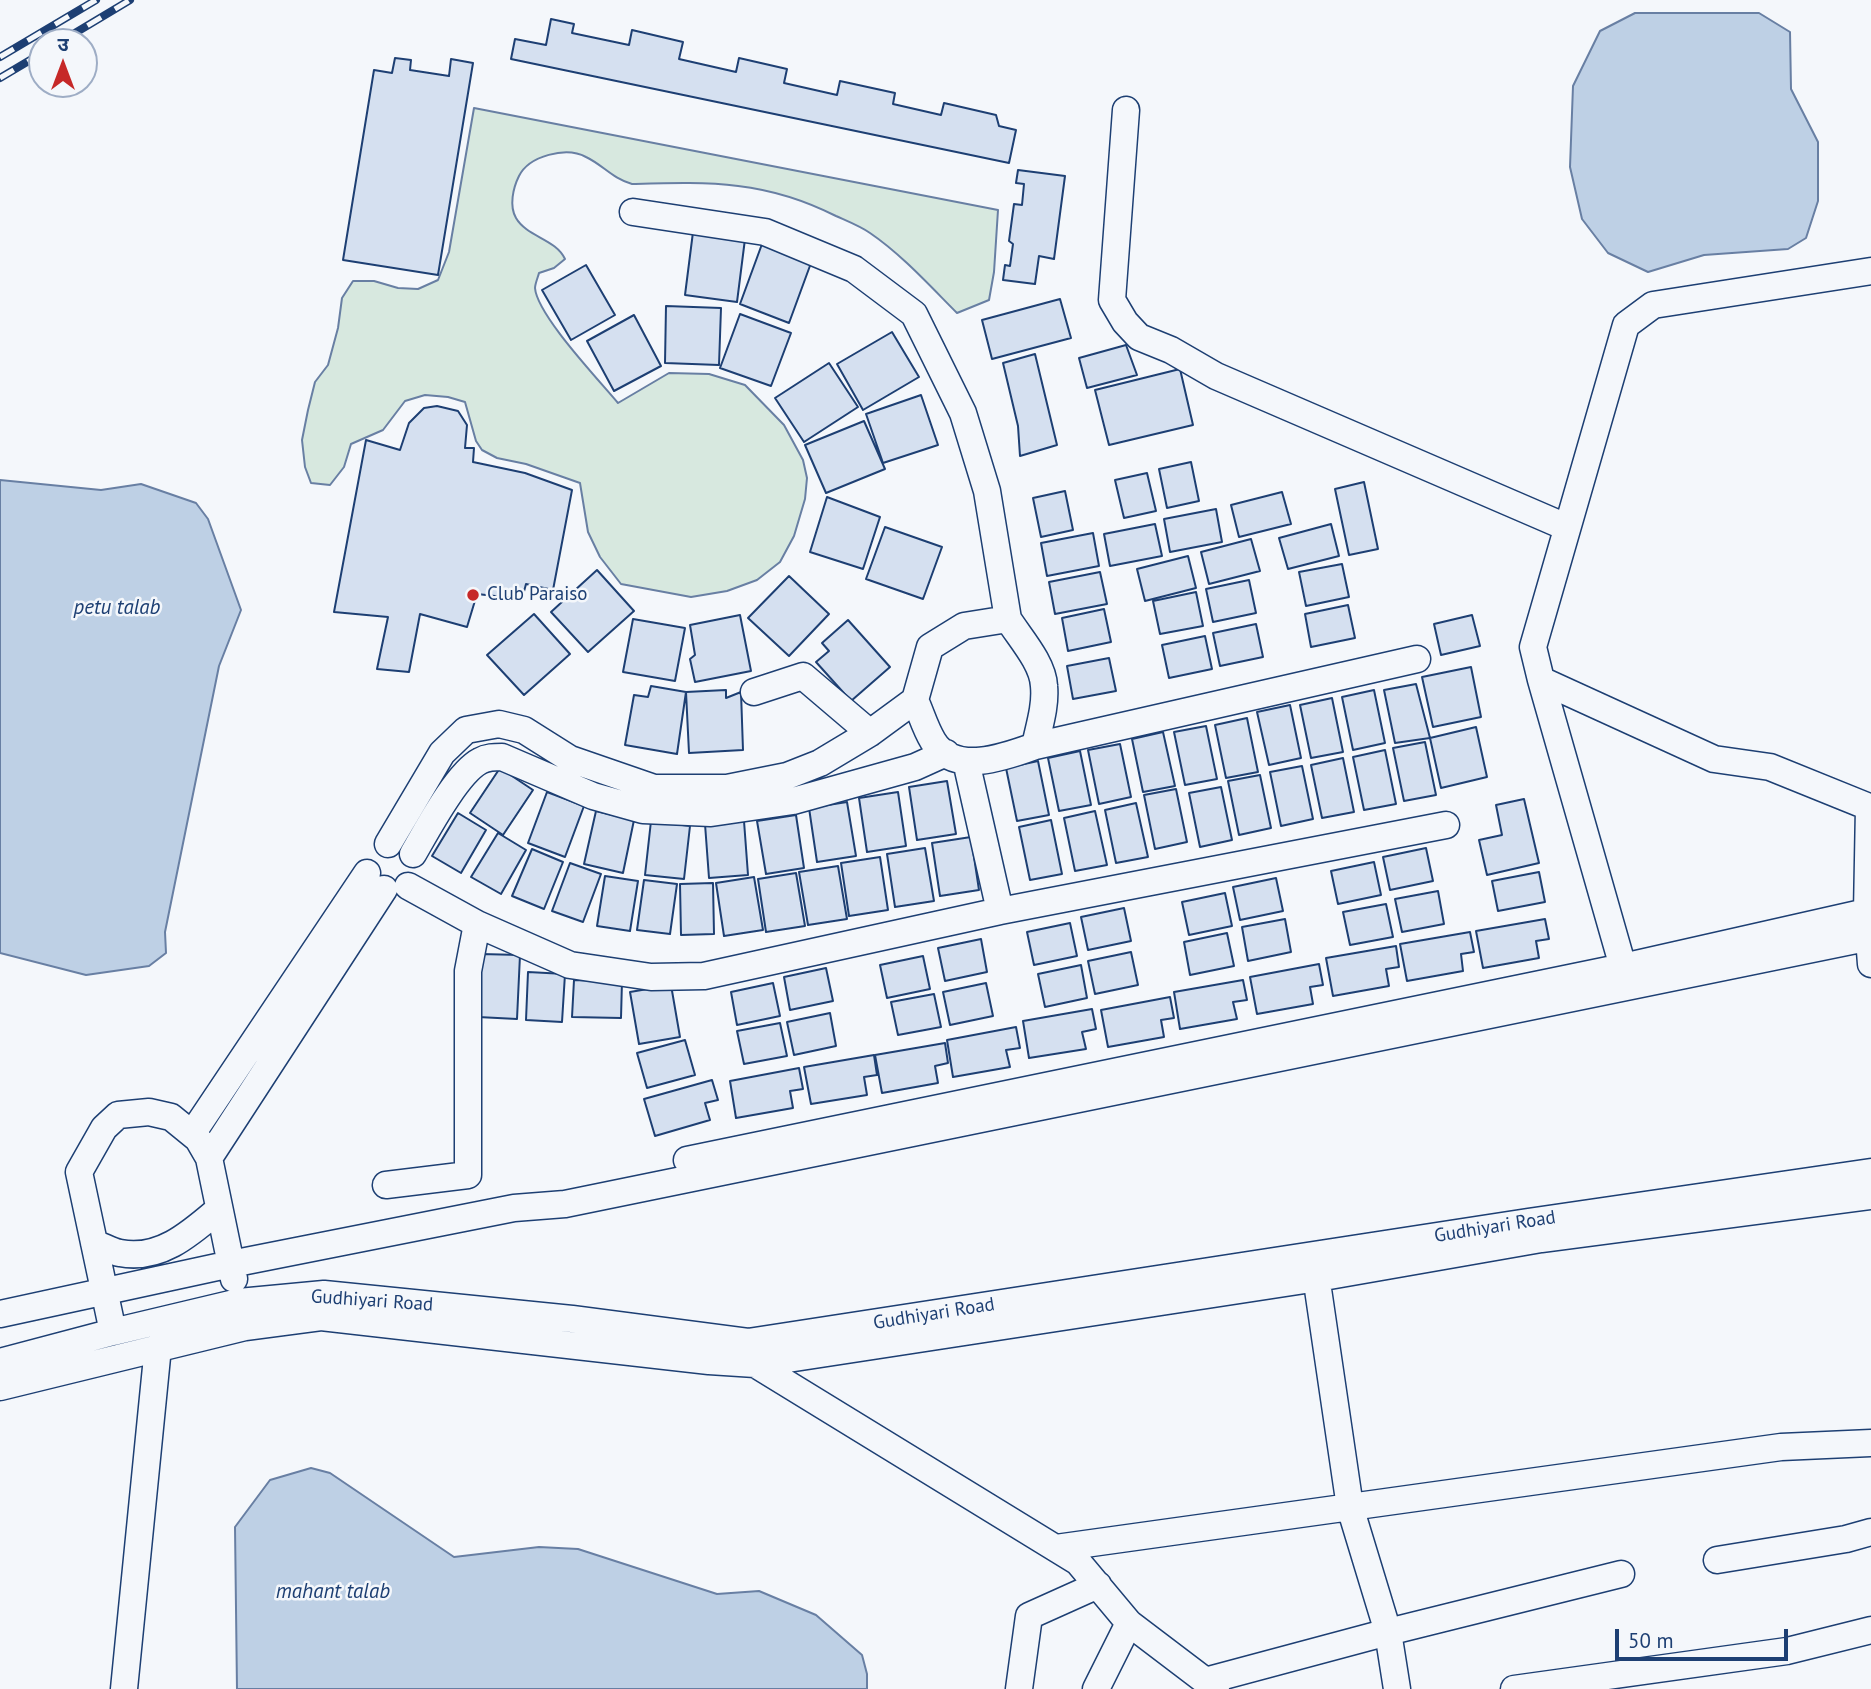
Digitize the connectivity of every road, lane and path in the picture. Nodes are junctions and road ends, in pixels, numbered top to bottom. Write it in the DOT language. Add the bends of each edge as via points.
graph roads {
  1 [pos="1126,110"];
  2 [pos="633,212"];
  3 [pos="1871,271"];
  4 [pos="1566,527"];
  5 [pos="1008,619"];
  6 [pos="1417,659"];
  7 [pos="1541,680"];
  8 [pos="754,692"];
  9 [pos="915,700"];
  10 [pos="870,733"];
  11 [pos="1035,746"];
  12 [pos="956,757"];
  13 [pos="728,800"];
  14 [pos="1870,806"];
  15 [pos="1446,825"];
  16 [pos="388,844"];
  17 [pos="413,854"];
  18 [pos="386,883"];
  19 [pos="1000,911"];
  20 [pos="1869,912"];
  21 [pos="477,924"];
  22 [pos="1871,964"];
  23 [pos="1623,967"];
  24 [pos="192,1134"];
  25 [pos="209,1158"];
  26 [pos="1871,1172"];
  27 [pos="386,1185"];
  28 [pos="1871,1196"];
  29 [pos="514,1208"];
  30 [pos="219,1209"];
  31 [pos="94,1243"];
  32 [pos="231,1264"];
  33 [pos="1315,1267"];
  34 [pos="104,1291"];
  35 [pos="239,1303"];
  36 [pos="0,1314"];
  37 [pos="113,1332"];
  38 [pos="158,1347"];
  39 [pos="752,1353"];
  40 [pos="0,1362"];
  41 [pos="0,1387"];
  42 [pos="1871,1443"];
  43 [pos="1350,1507"];
  44 [pos="1871,1532"];
  45 [pos="1056,1548"];
  46 [pos="1717,1560"];
  47 [pos="1621,1574"];
  48 [pos="1098,1585"];
  49 [pos="1129,1623"];
  50 [pos="1871,1630"];
  51 [pos="1388,1632"];
  52 [pos="1210,1685"];
  53 [pos="124,1689"];
  54 [pos="1019,1689"];
  55 [pos="1096,1689"];
  56 [pos="1397,1689"];
  57 [pos="1514,1689"];
  1 -- 4 [label="street" via="1112,300 1139,337 1216,376"];
  2 -- 5 [label="street" via="765,232 854,269 914,314 962,413 987,491"];
  3 -- 4 [label="street" via="1653,305 1626,326"];
  4 -- 7 [label="street" via="1533,647"];
  5 -- 9 [label="street" via="964,625 930,647"];
  5 -- 11 [label="street" via="1045,684"];
  6 -- 11 [label="street"];
  7 -- 14 [label="street" via="1714,759 1770,766"];
  7 -- 23 [label="street"];
  8 -- 10 [label="street" via="803,676"];
  9 -- 10 [label="street"];
  9 -- 12 [label="street" via="933,742"];
  10 -- 13 [label="street" via="820,763"];
  11 -- 12 [label="street" via="999,759"];
  12 -- 13 [label="street" via="793,801"];
  12 -- 19 [label="street"];
  13 -- 16 [label="street" via="654,788 570,759 524,730 499,724 466,730 442,753"];
  13 -- 17 [label="street" via="643,810 593,796 502,757 490,757 458,782"];
  14 -- 20 [label="street"];
  15 -- 19 [label="street"];
  16 -- 17 [label="street" via="402,845"];
  16 -- 18 [label="street" via="369,861"];
  17 -- 18 [label="street" via="414,877"];
  18 -- 21 [label="street"];
  18 -- 24 [label="street"];
  18 -- 25 [label="street"];
  19 -- 21 [label="street" via="704,976 651,977 570,965"];
  20 -- 22 [label="street"];
  20 -- 23 [label="street"];
  20 -- 29 [label="street" via="565,1204"];
  21 -- 27 [label="street" via="468,971 468,1175"];
  23 -- 29 [label="street" via="555,1188"];
  24 -- 25 [label="street"];
  24 -- 31 [label="street" via="171,1117 149,1112 118,1115 104,1128 79,1172"];
  25 -- 30 [label="street"];
  26 -- 33 [label="street, Gudhiyari Road" via="1541,1220"];
  28 -- 33 [label="street, Gudhiyari Road"];
  29 -- 32 [label="street"];
  30 -- 31 [label="street" via="178,1242 149,1254 121,1253"];
  30 -- 32 [label="street"];
  31 -- 34 [label="street"];
  32 -- 34 [label="street"];
  32 -- 35 [label="street"];
  33 -- 39 [label="street, Gudhiyari Road"];
  33 -- 43 [label="street"];
  34 -- 36 [label="street"];
  34 -- 37 [label="street"];
  35 -- 37 [label="street, Gudhiyari Road"];
  35 -- 39 [label="street, Gudhiyari Road" via="324,1294 572,1319"];
  37 -- 40 [label="street, Gudhiyari Road"];
  38 -- 39 [label="street, Gudhiyari Road" via="246,1327 321,1317 709,1361"];
  38 -- 41 [label="street, Gudhiyari Road"];
  38 -- 53 [label="street"];
  39 -- 45 [label="street"];
  42 -- 43 [label="street" via="1781,1447"];
  43 -- 45 [label="street"];
  43 -- 51 [label="street"];
  44 -- 46 [label="street"];
  45 -- 48 [label="street" via="1079,1562"];
  47 -- 51 [label="street"];
  48 -- 49 [label="street"];
  48 -- 54 [label="street" via="1029,1616"];
  49 -- 52 [label="street"];
  49 -- 55 [label="street"];
  50 -- 57 [label="street" via="1787,1651"];
  51 -- 52 [label="street"];
  51 -- 56 [label="street"];
}
